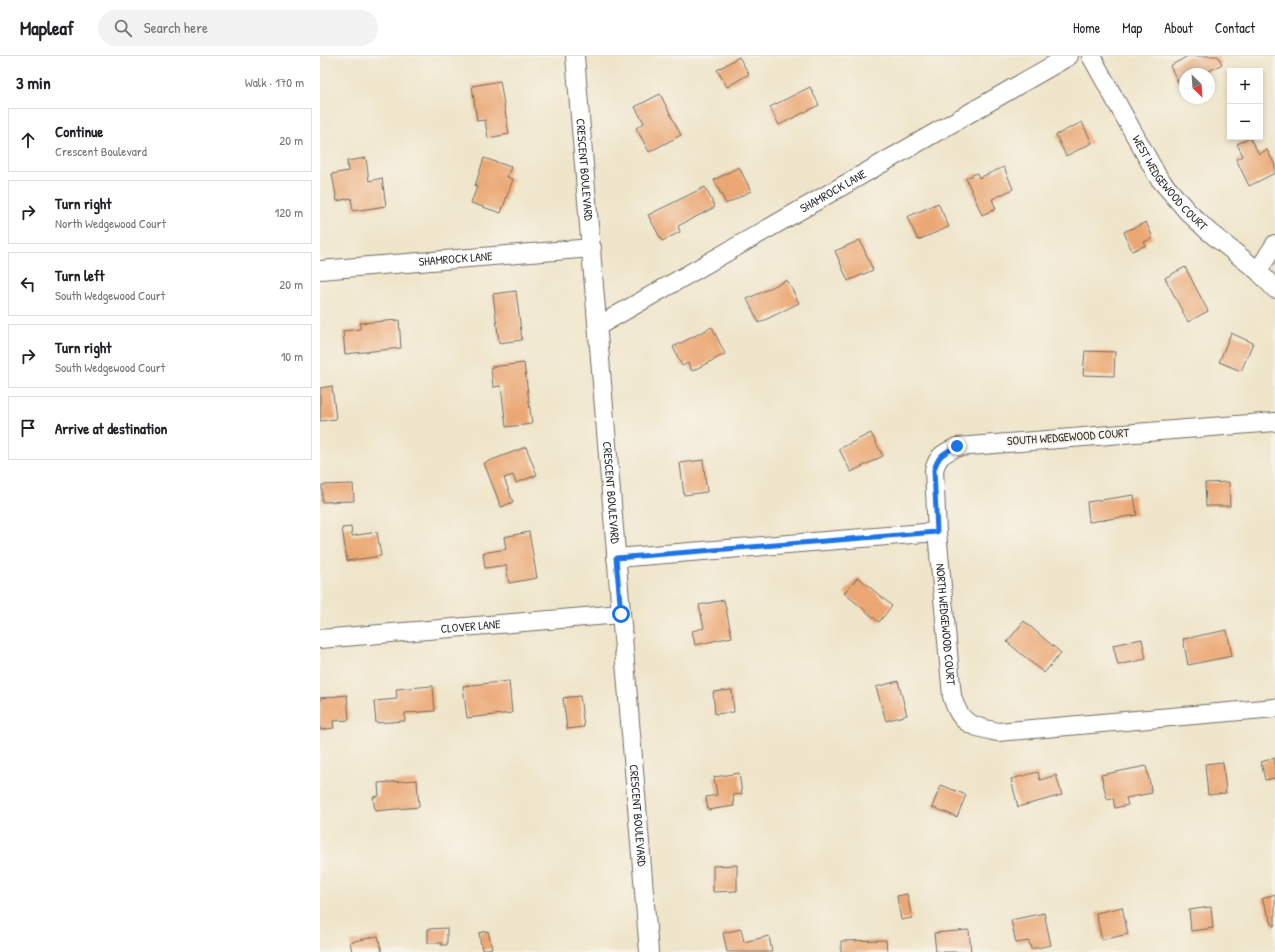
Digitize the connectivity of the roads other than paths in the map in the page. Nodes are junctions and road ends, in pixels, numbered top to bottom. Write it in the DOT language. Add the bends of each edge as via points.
graph roads {
  1 [pos="575,56"];
  2 [pos="1069,56"];
  3 [pos="1091,56"];
  4 [pos="1275,244"];
  5 [pos="592,248"];
  6 [pos="320,270"];
  7 [pos="1258,271"];
  8 [pos="1275,289"];
  9 [pos="598,326"];
  10 [pos="1275,422"];
  11 [pos="937,532"];
  12 [pos="616,558"];
  13 [pos="621,614"];
  14 [pos="320,639"];
  15 [pos="1275,708"];
  16 [pos="649,952"];
  1 -- 5 [label="street, CRESCENT BOULEVARD"];
  2 -- 9 [label="street, SHAMROCK LANE"];
  3 -- 7 [label="street, WEST WEDGEWOOD COURT" via="1158,177 1209,232"];
  4 -- 7 [label="street"];
  5 -- 6 [label="street, SHAMROCK LANE"];
  5 -- 9 [label="street, CRESCENT BOULEVARD"];
  7 -- 8 [label="street, WEST WEDGEWOOD COURT"];
  9 -- 12 [label="street, CRESCENT BOULEVARD"];
  10 -- 11 [label="street, SOUTH WEDGEWOOD COURT" via="957,446 936,461 934,470"];
  11 -- 12 [label="street"];
  11 -- 15 [label="street, NORTH WEDGEWOOD COURT" via="952,696 956,708 969,724 998,732"];
  12 -- 13 [label="street, CRESCENT BOULEVARD"];
  13 -- 14 [label="street, CLOVER LANE"];
  13 -- 16 [label="street, CRESCENT BOULEVARD"];
}
